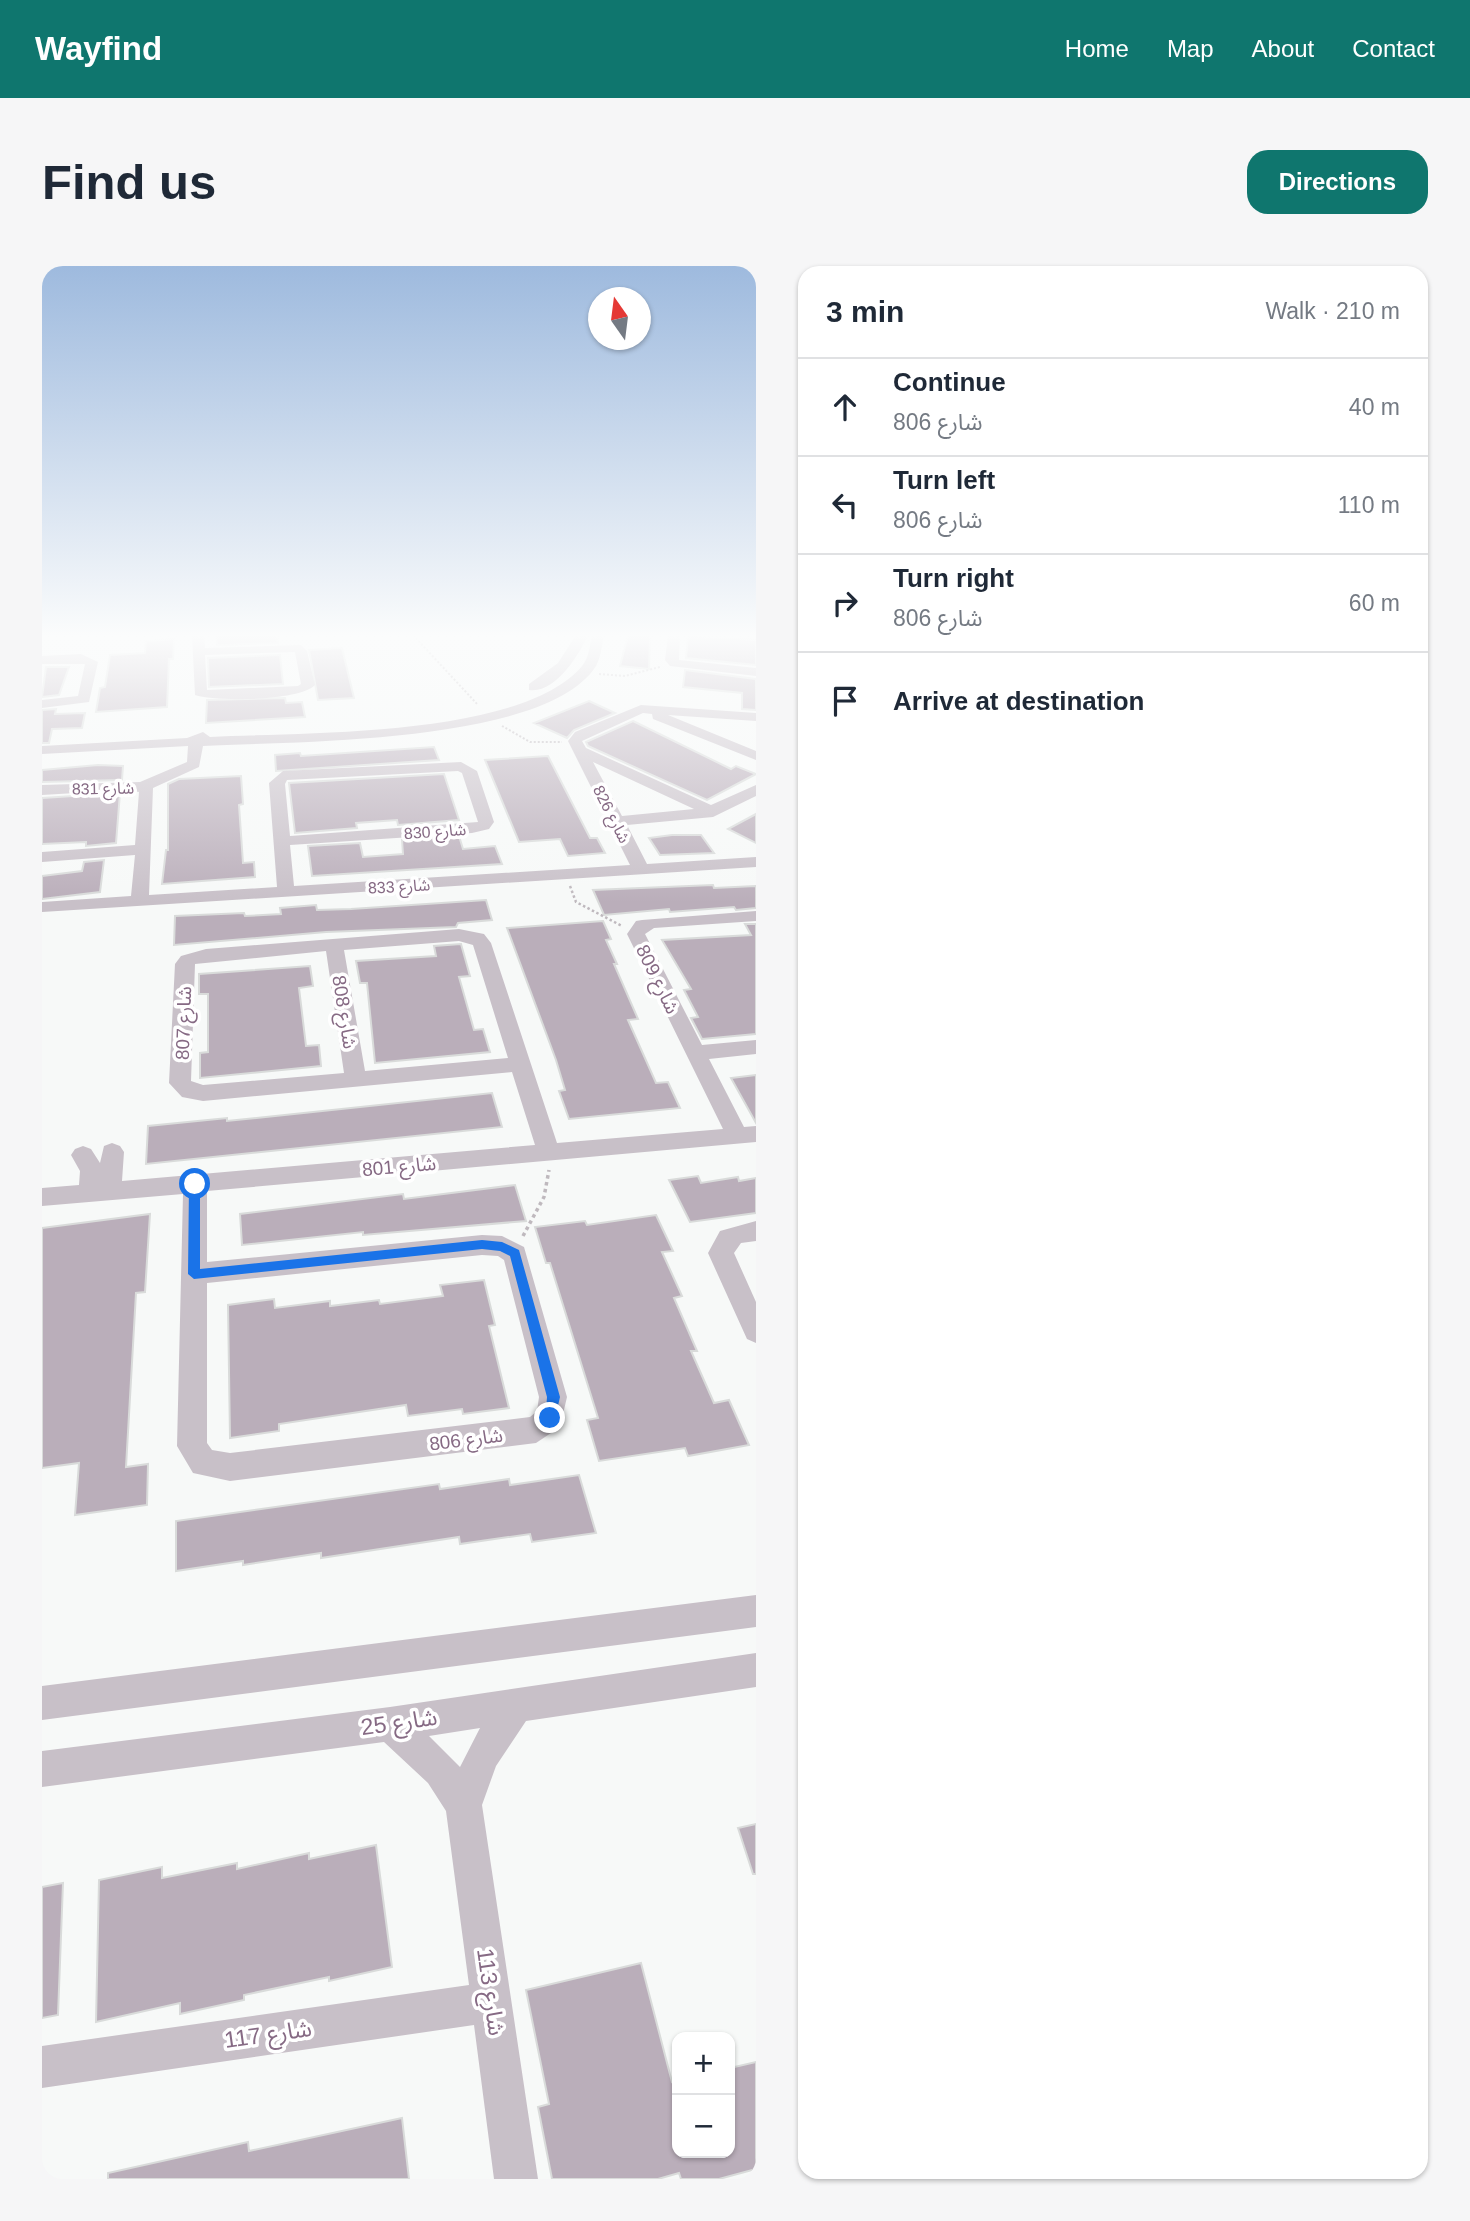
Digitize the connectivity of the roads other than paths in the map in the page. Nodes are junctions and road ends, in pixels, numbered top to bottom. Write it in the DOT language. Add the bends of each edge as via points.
graph roads {
  1 [pos="324,724"];
  2 [pos="459,724"];
  3 [pos="605,724"];
  4 [pos="678,724"];
  5 [pos="288,727"];
  6 [pos="140,734"];
  7 [pos="42,739"];
  8 [pos="196,742"];
  9 [pos="577,746"];
  10 [pos="42,748"];
  11 [pos="756,756"];
  12 [pos="142,788"];
  13 [pos="42,790"];
  14 [pos="756,790"];
  15 [pos="713,812"];
  16 [pos="616,821"];
  17 [pos="282,841"];
  18 [pos="143,849"];
  19 [pos="42,857"];
  20 [pos="756,862"];
  21 [pos="641,869"];
  22 [pos="286,892"];
  23 [pos="140,901"];
  24 [pos="42,907"];
  25 [pos="756,916"];
  26 [pos="334,944"];
  27 [pos="756,1047"];
  28 [pos="695,1053"];
  29 [pos="521,1065"];
  30 [pos="356,1079"];
  31 [pos="746,1134"];
  32 [pos="112,1152"];
  33 [pos="549,1153"];
  34 [pos="83,1155"];
  35 [pos="195,1184"];
  36 [pos="99,1193"];
  37 [pos="42,1198"];
  38 [pos="756,1231"];
  39 [pos="194,1274"];
  40 [pos="756,1331"];
  41 [pos="754,1614"];
  42 [pos="756,1671"];
  43 [pos="42,1703"];
  44 [pos="517,1704"];
  45 [pos="390,1724"];
  46 [pos="42,1769"];
  47 [pos="464,1805"];
  48 [pos="493,2001"];
  49 [pos="42,2067"];
  50 [pos="516,2179"];
  1 -- 5 [label="street"];
  2 -- 8 [label="street"];
  3 -- 9 [label="street" via="580,735"];
  4 -- 11 [label="street"];
  5 -- 6 [label="street"];
  5 -- 8 [label="street" via="198,737 193,739"];
  6 -- 7 [label="street"];
  6 -- 10 [label="street" via="143,739"];
  8 -- 10 [label="street"];
  8 -- 12 [label="street" via="194,764"];
  9 -- 15 [label="street"];
  9 -- 16 [label="street, شارع 826"];
  12 -- 13 [label="street, شارع 831"];
  12 -- 18 [label="street, شارع 831" via="147,791"];
  14 -- 15 [label="street"];
  15 -- 16 [label="street"];
  16 -- 21 [label="street, شارع 826"];
  17 -- 17 [label="street, شارع 830" via="277,783 291,775 461,766 469,771 486,822 472,828"];
  17 -- 22 [label="street, شارع 830"];
  18 -- 19 [label="street"];
  18 -- 23 [label="street, شارع 831"];
  20 -- 21 [label="street, شارع 833"];
  21 -- 22 [label="street, شارع 833"];
  22 -- 23 [label="street, شارع 833"];
  23 -- 24 [label="street, شارع 833"];
  25 -- 28 [label="street, شارع 809" via="654,923 642,925 636,934"];
  26 -- 29 [label="street, شارع 807" via="459,935 477,938"];
  26 -- 30 [label="street, شارع 808"];
  26 -- 30 [label="street, شارع 807" via="188,960 180,1083 190,1092 203,1093"];
  27 -- 28 [label="street"];
  28 -- 31 [label="street, شارع 809"];
  29 -- 30 [label="street, شارع 807"];
  29 -- 33 [label="street, شارع 807"];
  31 -- 33 [label="street, شارع 801"];
  32 -- 36 [label="street"];
  33 -- 35 [label="street, شارع 801"];
  34 -- 36 [label="street"];
  35 -- 36 [label="street, شارع 801"];
  35 -- 39 [label="street, شارع 806"];
  36 -- 37 [label="street, شارع 801"];
  38 -- 40 [label="street" via="733,1234 724,1241 721,1253"];
  39 -- 39 [label="street, شارع 806" via="192,1446 203,1463 229,1468 536,1430 550,1418 554,1397 515,1254 502,1246"];
  41 -- 43 [label="street"];
  42 -- 44 [label="street, شارع 25"];
  44 -- 45 [label="street, شارع 25"];
  44 -- 47 [label="street, شارع 113" via="482,1756"];
  45 -- 46 [label="street, شارع 25"];
  45 -- 47 [label="street, شارع 113" via="441,1770"];
  47 -- 48 [label="street, شارع 113"];
  48 -- 49 [label="street, شارع 117"];
  48 -- 50 [label="street, شارع 113"];
}
